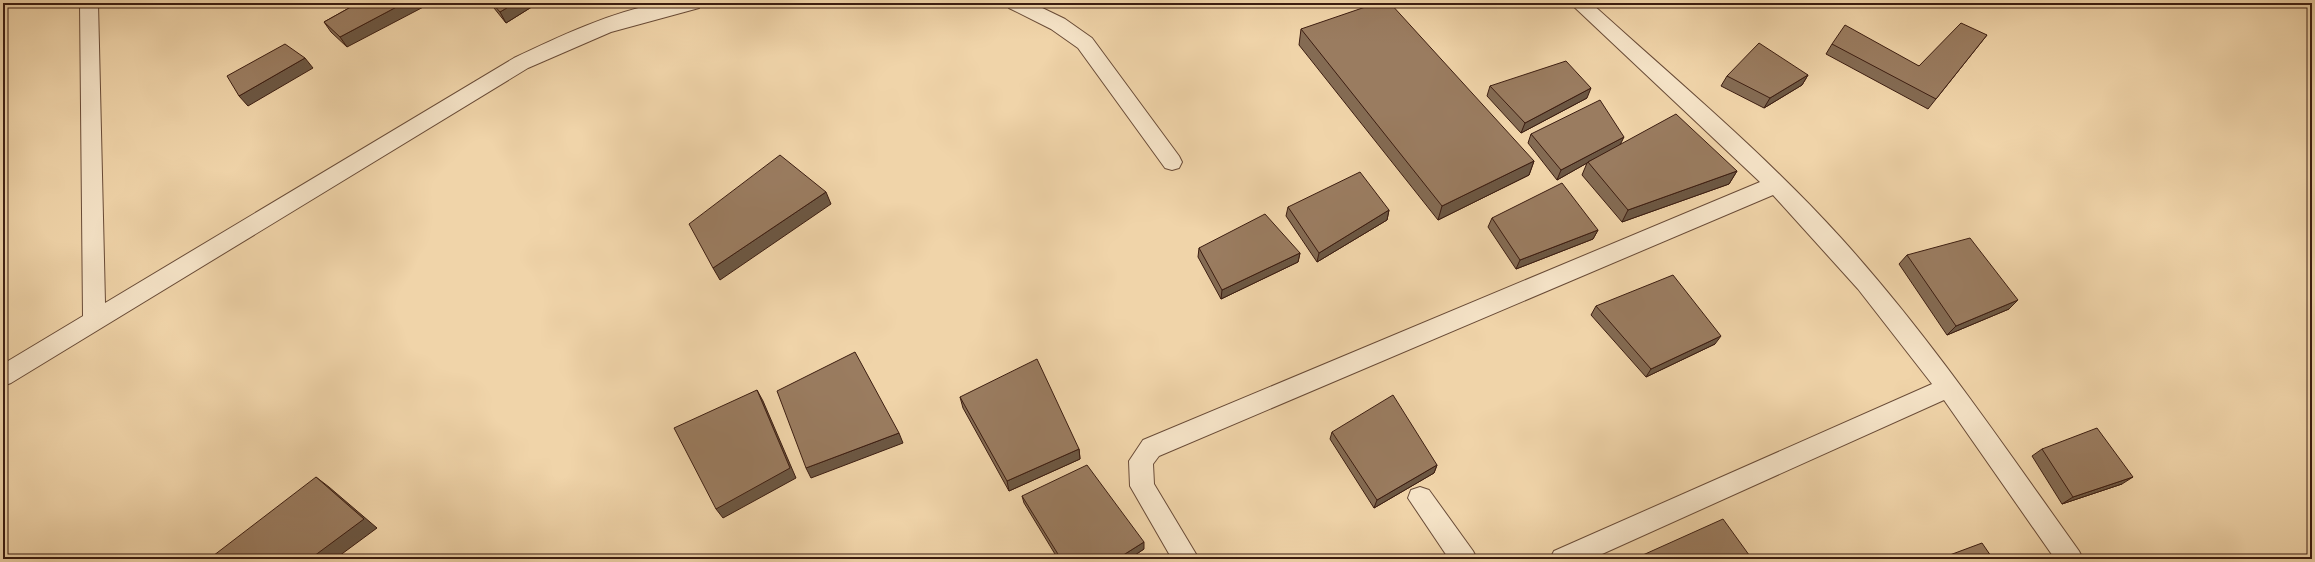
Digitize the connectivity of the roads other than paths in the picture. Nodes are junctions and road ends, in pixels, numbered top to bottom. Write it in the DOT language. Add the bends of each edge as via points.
graph roads {
  1 [pos="89,3"];
  2 [pos="692,3"];
  3 [pos="1016,3"];
  4 [pos="1579,3"];
  5 [pos="1172,162"];
  6 [pos="1777,184"];
  7 [pos="94,320"];
  8 [pos="3,376"];
  9 [pos="1947,388"];
  10 [pos="1420,498"];
  11 [pos="1186,559"];
  12 [pos="1464,559"];
  13 [pos="1563,559"];
  14 [pos="2070,559"];
  1 -- 7 [label="street"];
  2 -- 7 [label="street" via="639,14 599,27 521,63"];
  3 -- 5 [label="street" via="1058,24 1085,43"];
  4 -- 6 [label="street"];
  6 -- 9 [label="street" via="1868,285"];
  6 -- 11 [label="street" via="1151,448 1141,461 1142,486"];
  7 -- 8 [label="street"];
  9 -- 13 [label="street"];
  9 -- 14 [label="street"];
  10 -- 12 [label="street"];
}
